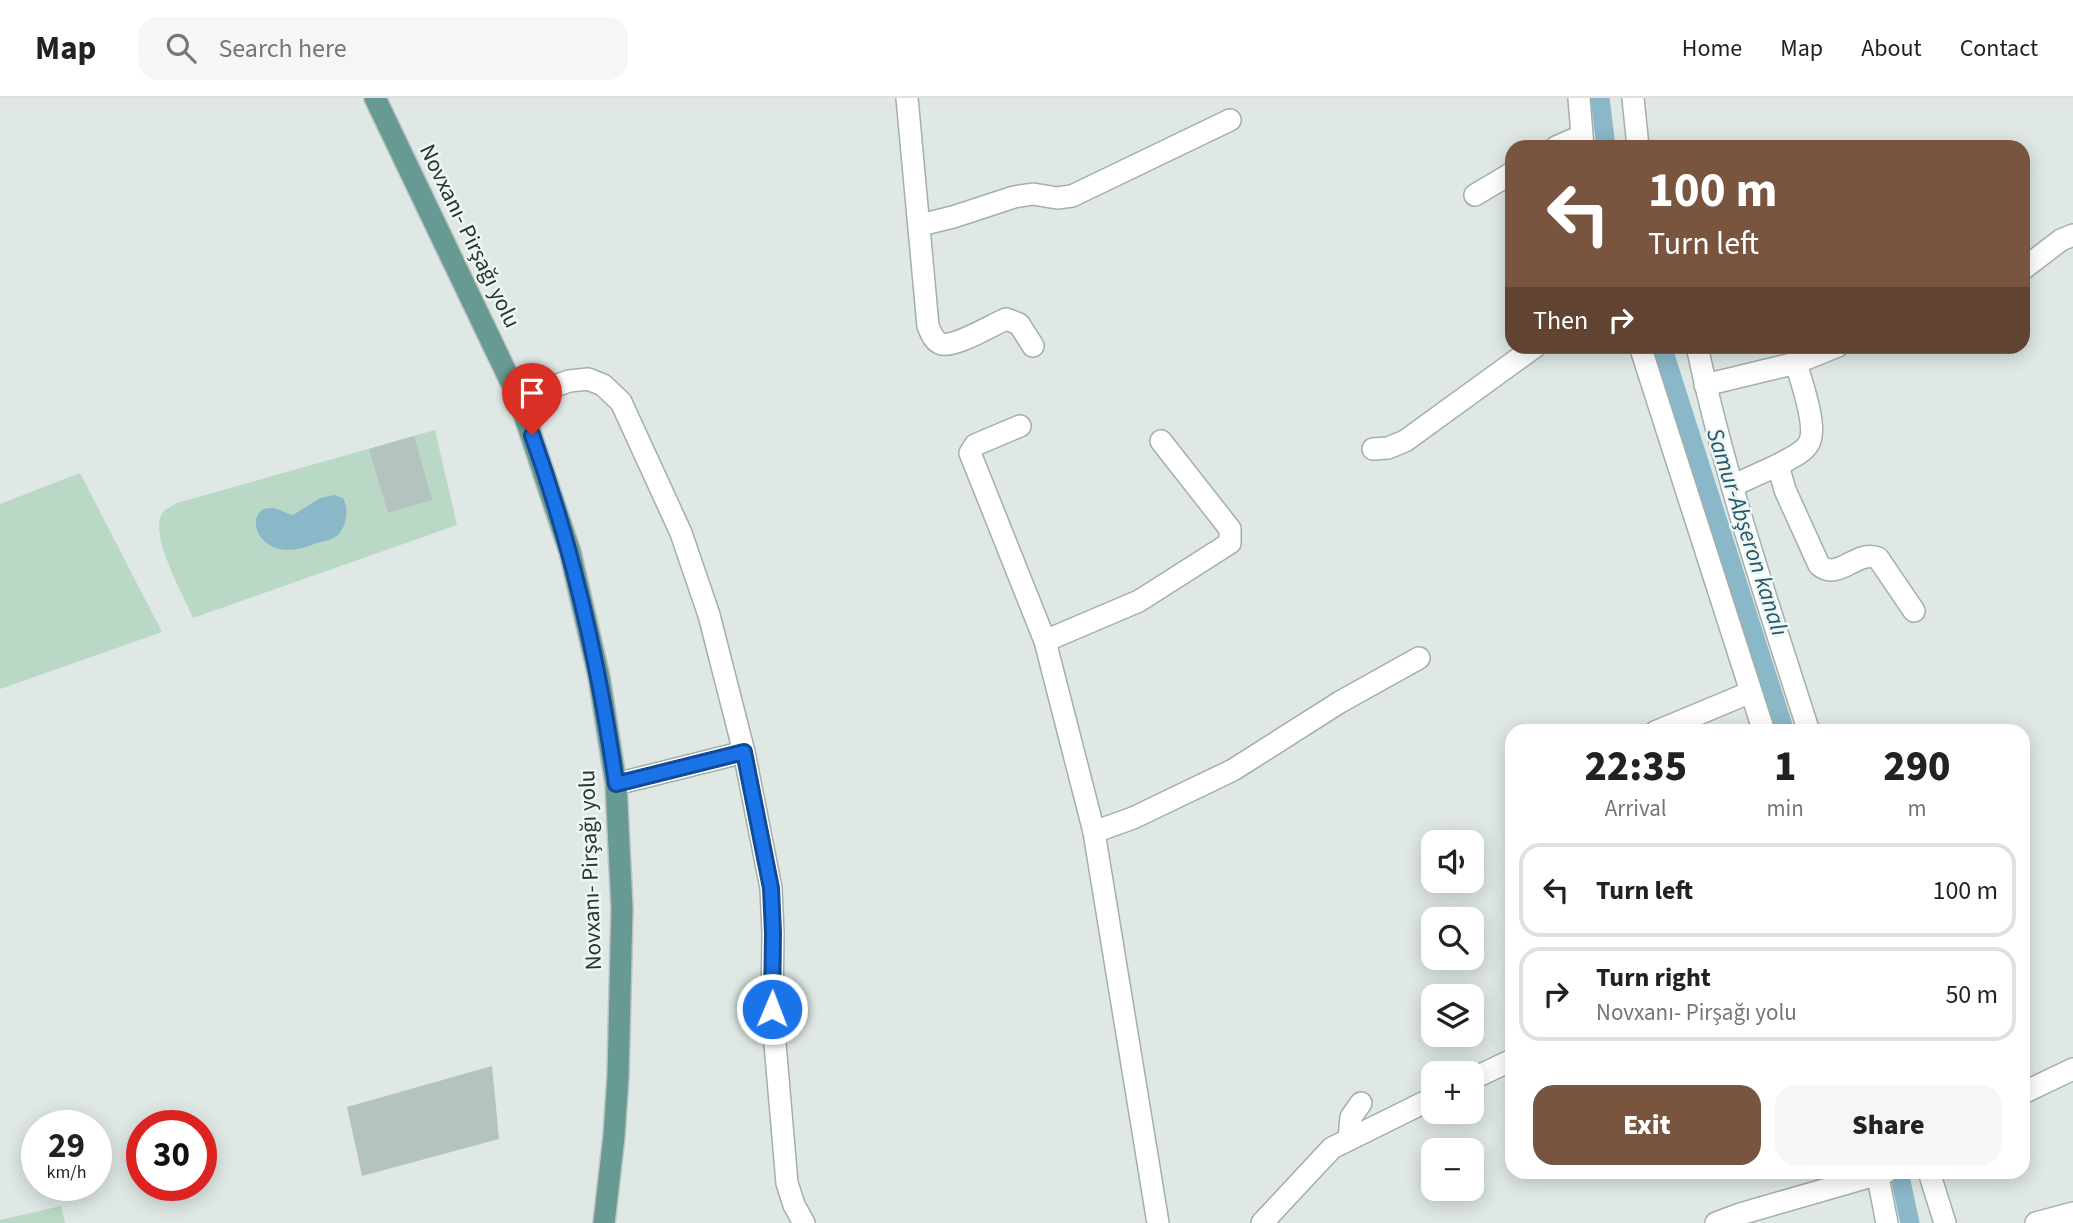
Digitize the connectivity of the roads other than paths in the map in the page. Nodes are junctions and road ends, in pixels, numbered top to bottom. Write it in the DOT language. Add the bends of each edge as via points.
graph roads {
  1 [pos="375,98"];
  2 [pos="907,98"];
  3 [pos="1579,98"];
  4 [pos="1633,98"];
  5 [pos="1230,120"];
  6 [pos="1582,140"];
  7 [pos="1637,140"];
  8 [pos="1505,177"];
  9 [pos="1475,195"];
  10 [pos="920,225"];
  11 [pos="2073,234"];
  12 [pos="2030,264"];
  13 [pos="1033,346"];
  14 [pos="1525,354"];
  15 [pos="1643,354"];
  16 [pos="1699,354"];
  17 [pos="1818,354"];
  18 [pos="1796,363"];
  19 [pos="1705,385"];
  20 [pos="519,399"];
  21 [pos="1020,426"];
  22 [pos="1161,440"];
  23 [pos="1373,449"];
  24 [pos="1778,465"];
  25 [pos="1732,486"];
  26 [pos="1914,611"];
  27 [pos="1045,641"];
  28 [pos="1419,658"];
  29 [pos="1751,692"];
  30 [pos="1674,724"];
  31 [pos="1761,724"];
  32 [pos="1806,724"];
  33 [pos="744,752"];
  34 [pos="616,784"];
  35 [pos="1094,832"];
  36 [pos="1505,1063"];
  37 [pos="2073,1069"];
  38 [pos="1484,1073"];
  39 [pos="2030,1090"];
  40 [pos="1361,1103"];
  41 [pos="1421,1104"];
  42 [pos="1349,1139"];
  43 [pos="1862,1179"];
  44 [pos="1881,1179"];
  45 [pos="1931,1179"];
  46 [pos="2073,1213"];
  47 [pos="604,1223"];
  48 [pos="804,1223"];
  49 [pos="1158,1223"];
  50 [pos="1262,1223"];
  51 [pos="1716,1223"];
  52 [pos="1887,1223"];
  53 [pos="1945,1223"];
  54 [pos="2036,1223"];
  1 -- 20 [label="main road, Novxanı- Pirşağı yolu"];
  2 -- 10 [label="street"];
  3 -- 6 [label="street"];
  4 -- 7 [label="street"];
  5 -- 10 [label="street" via="1072,196 1014,197"];
  8 -- 9 [label="street"];
  10 -- 13 [label="street" via="928,326 935,340 956,342 1006,319 1019,324"];
  11 -- 12 [label="street"];
  14 -- 23 [label="street" via="1405,441"];
  15 -- 29 [label="street"];
  16 -- 19 [label="street"];
  17 -- 18 [label="street"];
  18 -- 19 [label="street"];
  18 -- 24 [label="street" via="1811,421 1810,441"];
  19 -- 25 [label="street"];
  20 -- 33 [label="street" via="588,379 603,384 621,402 681,533 709,615"];
  20 -- 34 [label="main road, Novxanı- Pirşağı yolu" via="573,564 599,677"];
  21 -- 27 [label="street" via="975,445 970,453"];
  22 -- 27 [label="street" via="1230,529 1230,543 1139,601"];
  24 -- 25 [label="street"];
  24 -- 26 [label="street" via="1819,565 1832,571 1863,557 1878,558"];
  25 -- 32 [label="street"];
  27 -- 35 [label="street"];
  28 -- 35 [label="street" via="1233,770"];
  29 -- 30 [label="street"];
  29 -- 31 [label="street"];
  33 -- 34 [label="street"];
  33 -- 48 [label="street" via="771,888 772,1009 787,1183"];
  34 -- 47 [label="main road, Novxanı- Pirşağı yolu" via="622,909 618,1076"];
  35 -- 49 [label="street"];
  36 -- 38 [label="street"];
  37 -- 39 [label="street"];
  40 -- 42 [label="street" via="1351,1118"];
  41 -- 42 [label="street"];
  42 -- 50 [label="street" via="1332,1148"];
  43 -- 51 [label="street"];
  44 -- 52 [label="street"];
  45 -- 53 [label="street"];
  46 -- 54 [label="street"];
}
